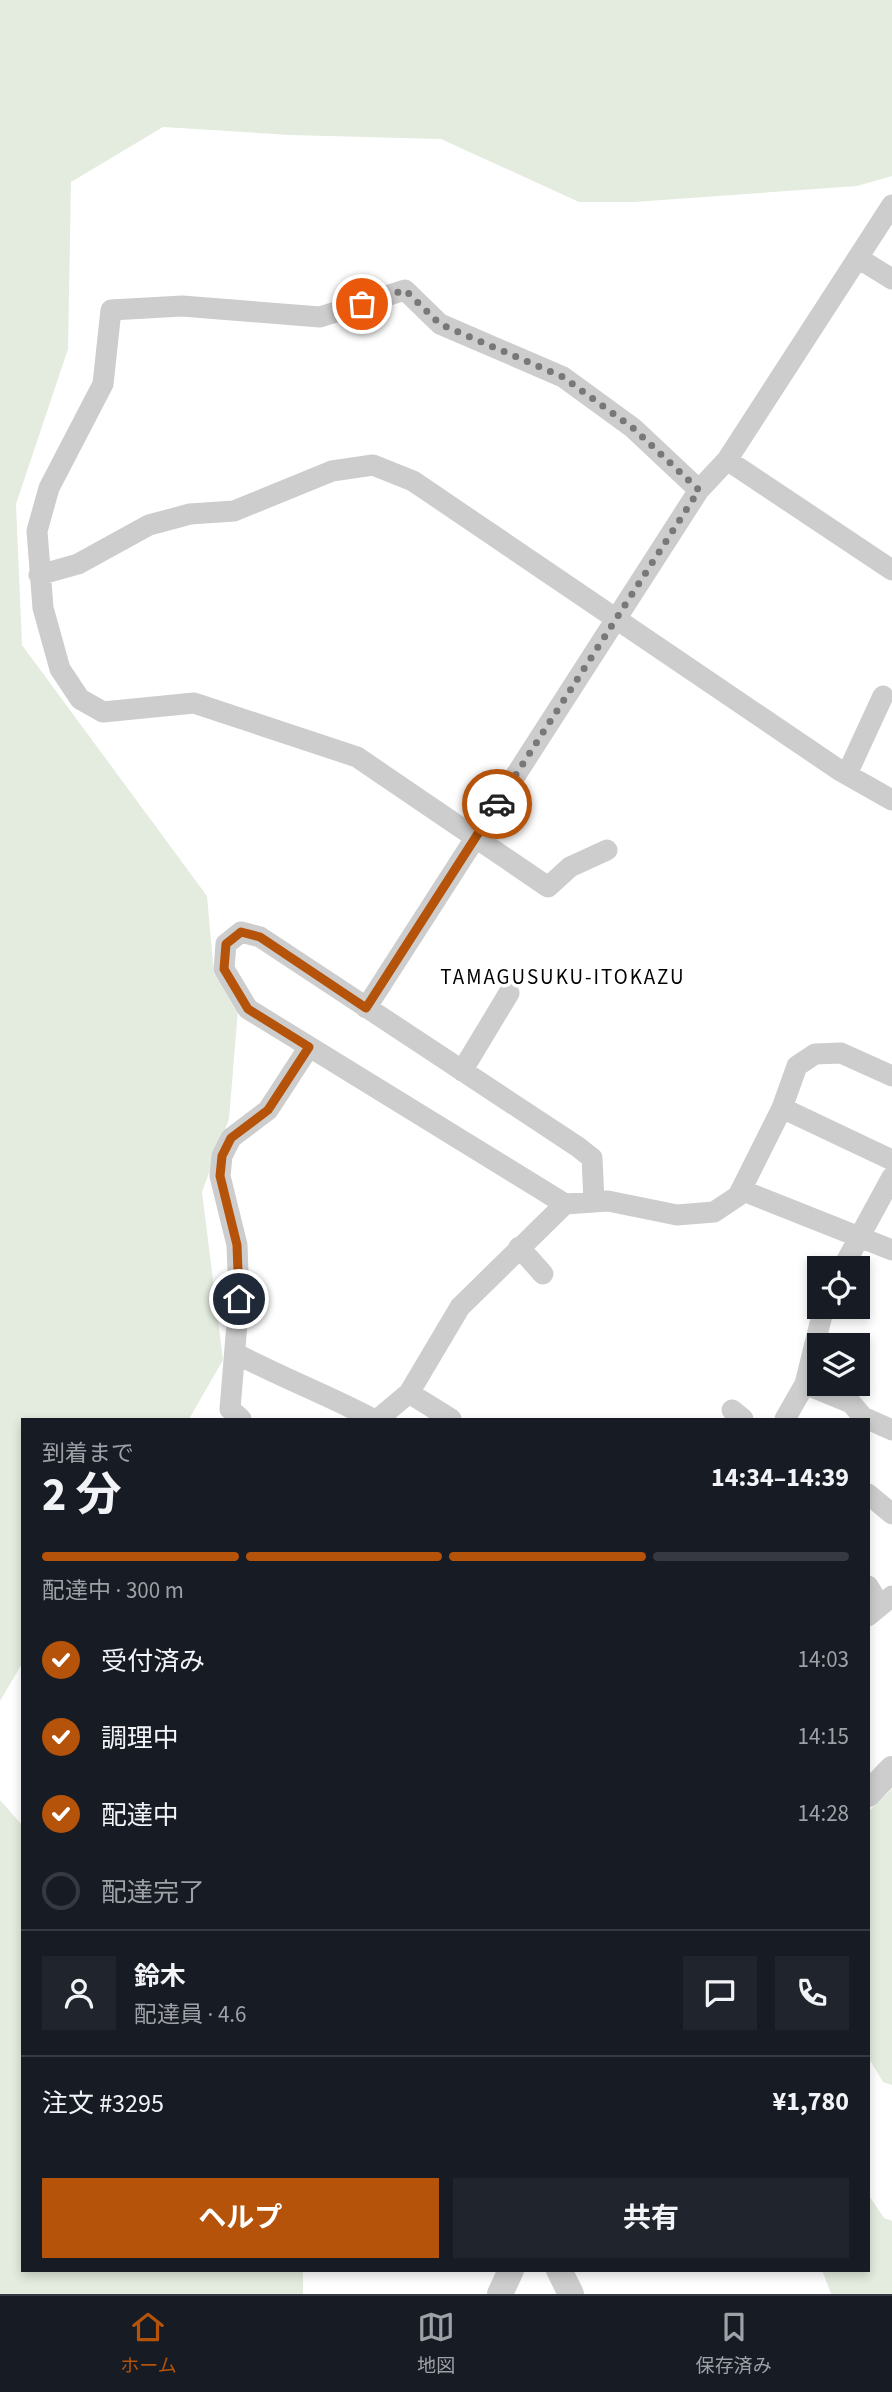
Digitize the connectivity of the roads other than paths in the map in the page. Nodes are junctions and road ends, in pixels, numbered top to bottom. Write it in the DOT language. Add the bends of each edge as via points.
graph roads {
  1 [pos="892,205"];
  2 [pos="858,258"];
  3 [pos="892,279"];
  4 [pos="727,460"];
  5 [pos="699,490"];
  6 [pos="892,570"];
  7 [pos="39,575"];
  8 [pos="618,621"];
  9 [pos="883,696"];
  10 [pos="847,774"];
  11 [pos="892,800"];
  12 [pos="476,836"];
  13 [pos="607,849"];
  14 [pos="509,993"];
  15 [pos="366,1008"];
  16 [pos="309,1047"];
  17 [pos="462,1071"];
  18 [pos="892,1076"];
  19 [pos="782,1108"];
  20 [pos="892,1160"];
  21 [pos="892,1177"];
  22 [pos="741,1189"];
  23 [pos="594,1202"];
  24 [pos="565,1204"];
  25 [pos="859,1234"];
  26 [pos="519,1247"];
  27 [pos="892,1250"];
  28 [pos="848,1256"];
  29 [pos="543,1274"];
  30 [pos="821,1319"];
  31 [pos="234,1353"];
  32 [pos="805,1384"];
  33 [pos="409,1393"];
  34 [pos="240,1418"];
  35 [pos="374,1418"];
  36 [pos="377,1418"];
  37 [pos="449,1418"];
  38 [pos="786,1418"];
  39 [pos="865,1418"];
  40 [pos="870,1420"];
  41 [pos="892,1430"];
  42 [pos="870,1496"];
  43 [pos="892,1514"];
  44 [pos="870,1589"];
  45 [pos="880,1606"];
  46 [pos="892,1769"];
  47 [pos="870,1792"];
  48 [pos="510,2272"];
  49 [pos="560,2272"];
  50 [pos="500,2294"];
  51 [pos="571,2294"];
  1 -- 2 [label="street"];
  2 -- 3 [label="street"];
  2 -- 4 [label="street"];
  4 -- 5 [label="street"];
  4 -- 6 [label="street"];
  5 -- 7 [label="street" via="633,428 563,377 440,324 405,290 320,317 182,306 111,310 103,384 49,488 37,531"];
  5 -- 8 [label="street"];
  7 -- 8 [label="street" via="78,564 149,525 190,514 234,511 332,471 373,465 413,481"];
  7 -- 12 [label="street" via="60,669 80,699 103,712 194,703 357,757"];
  8 -- 10 [label="street"];
  8 -- 12 [label="street"];
  9 -- 10 [label="street"];
  10 -- 11 [label="street"];
  12 -- 13 [label="street" via="548,887 570,867"];
  12 -- 15 [label="street"];
  14 -- 17 [label="street"];
  15 -- 16 [label="street" via="260,937 241,932 226,944 224,969 248,1009"];
  15 -- 17 [label="street"];
  16 -- 24 [label="street"];
  16 -- 31 [label="street" via="268,1110 231,1138 222,1156 220,1176 237,1245"];
  17 -- 23 [label="street" via="592,1158"];
  18 -- 19 [label="street" via="841,1053 815,1054 797,1066"];
  19 -- 20 [label="street"];
  19 -- 22 [label="street"];
  21 -- 25 [label="street"];
  22 -- 23 [label="street" via="714,1212 677,1215"];
  22 -- 25 [label="street"];
  23 -- 24 [label="street"];
  24 -- 26 [label="street"];
  25 -- 27 [label="street"];
  25 -- 28 [label="street"];
  26 -- 29 [label="street"];
  26 -- 33 [label="street" via="460,1307"];
  30 -- 32 [label="street"];
  31 -- 34 [label="street" via="230,1409"];
  31 -- 35 [label="street"];
  32 -- 38 [label="street"];
  32 -- 39 [label="street" via="851,1403"];
  33 -- 36 [label="street"];
  33 -- 37 [label="street"];
  40 -- 41 [label="street"];
  42 -- 43 [label="street"];
  44 -- 45 [label="street"];
  46 -- 47 [label="street"];
  48 -- 50 [label="street"];
  49 -- 51 [label="street"];
}
